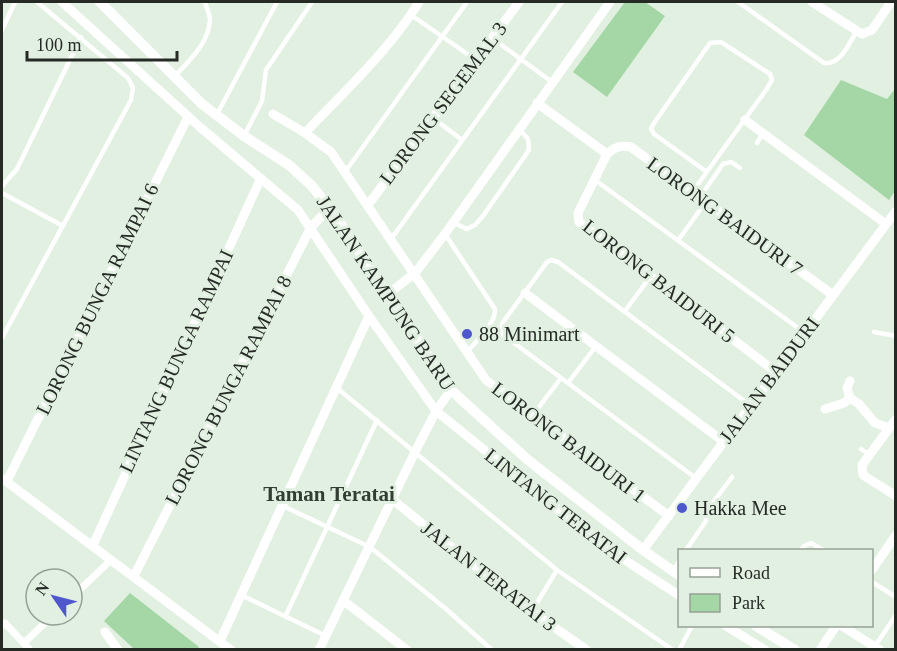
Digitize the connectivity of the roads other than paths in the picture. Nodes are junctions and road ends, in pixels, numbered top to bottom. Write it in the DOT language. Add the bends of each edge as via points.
graph roads {
  1 [pos="15,2"];
  2 [pos="37,2"];
  3 [pos="62,2"];
  4 [pos="100,2"];
  5 [pos="205,2"];
  6 [pos="277,2"];
  7 [pos="312,2"];
  8 [pos="419,2"];
  9 [pos="467,2"];
  10 [pos="519,2"];
  11 [pos="562,2"];
  12 [pos="610,2"];
  13 [pos="738,2"];
  14 [pos="812,2"];
  15 [pos="891,2"];
  16 [pos="411,15"];
  17 [pos="2,30"];
  18 [pos="860,32"];
  19 [pos="442,35"];
  20 [pos="81,38"];
  21 [pos="492,38"];
  22 [pos="521,59"];
  23 [pos="476,60"];
  24 [pos="174,77"];
  25 [pos="552,82"];
  26 [pos="537,103"];
  27 [pos="273,114"];
  28 [pos="216,116"];
  29 [pos="188,117"];
  30 [pos="433,118"];
  31 [pos="745,120"];
  32 [pos="519,129"];
  33 [pos="305,133"];
  34 [pos="764,133"];
  35 [pos="244,136"];
  36 [pos="462,140"];
  37 [pos="757,143"];
  38 [pos="615,147"];
  39 [pos="607,153"];
  40 [pos="740,168"];
  41 [pos="345,172"];
  42 [pos="707,172"];
  43 [pos="261,178"];
  44 [pos="595,180"];
  45 [pos="2,186"];
  46 [pos="2,193"];
  47 [pos="700,196"];
  48 [pos="368,205"];
  49 [pos="330,208"];
  50 [pos="896,211"];
  51 [pos="454,223"];
  52 [pos="885,224"];
  53 [pos="63,226"];
  54 [pos="311,227"];
  55 [pos="445,234"];
  56 [pos="391,239"];
  57 [pos="679,239"];
  58 [pos="415,273"];
  59 [pos="650,277"];
  60 [pos="525,293"];
  61 [pos="388,294"];
  62 [pos="833,295"];
  63 [pos="625,311"];
  64 [pos="369,316"];
  65 [pos="874,332"];
  66 [pos="805,333"];
  67 [pos="896,336"];
  68 [pos="2,338"];
  69 [pos="596,346"];
  70 [pos="467,352"];
  71 [pos="776,372"];
  72 [pos="561,378"];
  73 [pos="850,381"];
  74 [pos="568,383"];
  75 [pos="336,387"];
  76 [pos="451,390"];
  77 [pos="850,398"];
  78 [pos="751,406"];
  79 [pos="825,409"];
  80 [pos="436,411"];
  81 [pos="533,415"];
  82 [pos="896,419"];
  83 [pos="377,420"];
  84 [pos="875,423"];
  85 [pos="889,428"];
  86 [pos="724,442"];
  87 [pos="879,442"];
  88 [pos="861,449"];
  89 [pos="415,452"];
  90 [pos="870,455"];
  91 [pos="732,477"];
  92 [pos="697,478"];
  93 [pos="4,479"];
  94 [pos="896,496"];
  95 [pos="393,500"];
  96 [pos="281,506"];
  97 [pos="669,516"];
  98 [pos="327,527"];
  99 [pos="896,534"];
  100 [pos="93,545"];
  101 [pos="370,547"];
  102 [pos="687,549"];
  103 [pos="802,549"];
  104 [pos="821,549"];
  105 [pos="644,550"];
  106 [pos="111,560"];
  107 [pos="873,568"];
  108 [pos="557,570"];
  109 [pos="676,573"];
  110 [pos="134,576"];
  111 [pos="873,583"];
  112 [pos="84,586"];
  113 [pos="240,595"];
  114 [pos="678,595"];
  115 [pos="896,597"];
  116 [pos="344,601"];
  117 [pos="532,612"];
  118 [pos="286,615"];
  119 [pos="896,615"];
  120 [pos="2,626"];
  121 [pos="41,627"];
  122 [pos="691,627"];
  123 [pos="728,627"];
  124 [pos="758,627"];
  125 [pos="835,627"];
  126 [pos="844,627"];
  127 [pos="105,632"];
  128 [pos="326,636"];
  129 [pos="220,641"];
  130 [pos="24,643"];
  131 [pos="878,648"];
  132 [pos="30,650"];
  133 [pos="118,650"];
  134 [pos="231,650"];
  135 [pos="319,650"];
  136 [pos="407,650"];
  137 [pos="492,650"];
  138 [pos="587,650"];
  139 [pos="673,650"];
  140 [pos="679,650"];
  141 [pos="765,650"];
  142 [pos="795,650"];
  143 [pos="820,650"];
  1 -- 17 [label="lane"];
  2 -- 20 [label="lane"];
  3 -- 29 [label="street, LINTANG TERATAI"];
  4 -- 24 [label="street, JALAN KAMPUNG BARU"];
  5 -- 24 [label="lane" via="210,19 207,37"];
  6 -- 28 [label="lane"];
  7 -- 35 [label="lane" via="266,70 262,101"];
  8 -- 16 [label="street"];
  9 -- 19 [label="lane"];
  10 -- 21 [label="street, LORONG SEGEMAL 3"];
  11 -- 22 [label="lane"];
  12 -- 25 [label="street"];
  13 -- 18 [label="lane" via="824,63 837,61"];
  14 -- 18 [label="street"];
  15 -- 18 [label="street" via="872,30"];
  16 -- 19 [label="lane"];
  16 -- 33 [label="street"];
  19 -- 23 [label="lane"];
  19 -- 41 [label="lane"];
  20 -- 45 [label="lane" via="16,169"];
  20 -- 53 [label="lane" via="128,78 134,88"];
  21 -- 22 [label="lane"];
  21 -- 23 [label="street, LORONG SEGEMAL 3"];
  22 -- 25 [label="lane"];
  22 -- 36 [label="lane"];
  23 -- 30 [label="street, LORONG SEGEMAL 3"];
  24 -- 28 [label="street, JALAN KAMPUNG BARU"];
  25 -- 26 [label="street"];
  26 -- 32 [label="street"];
  26 -- 39 [label="street"];
  27 -- 33 [label="street"];
  28 -- 35 [label="street, JALAN KAMPUNG BARU"];
  29 -- 43 [label="street, LINTANG TERATAI"];
  29 -- 93 [label="street, LORONG BUNGA RAMPAI 6"];
  30 -- 36 [label="lane"];
  30 -- 48 [label="street, LORONG SEGEMAL 3"];
  31 -- 34 [label="street"];
  31 -- 42 [label="lane"];
  31 -- 42 [label="lane" via="772,81 770,74 721,42 710,43 651,129"];
  32 -- 51 [label="street"];
  32 -- 51 [label="lane" via="528,139 529,150 476,225 467,229"];
  33 -- 41 [label="street" via="331,152"];
  34 -- 37 [label="lane"];
  34 -- 52 [label="street"];
  35 -- 49 [label="street, JALAN KAMPUNG BARU" via="289,165"];
  36 -- 56 [label="lane"];
  38 -- 39 [label="street, LORONG BAIDURI 5"];
  38 -- 47 [label="street, LORONG BAIDURI 7" via="631,147"];
  39 -- 44 [label="street, LORONG BAIDURI 5"];
  40 -- 47 [label="lane" via="731,162 723,164"];
  41 -- 48 [label="street"];
  42 -- 47 [label="lane"];
  43 -- 54 [label="street, LINTANG TERATAI" via="298,210"];
  43 -- 100 [label="street, LINTANG BUNGA RAMPAI"];
  44 -- 57 [label="lane"];
  44 -- 59 [label="street, LORONG BAIDURI 5" via="578,213 579,222"];
  46 -- 53 [label="lane"];
  47 -- 57 [label="lane"];
  47 -- 62 [label="street, LORONG BAIDURI 7"];
  48 -- 56 [label="street"];
  49 -- 54 [label="street, LORONG BUNGA RAMPAI 8"];
  49 -- 61 [label="street, JALAN KAMPUNG BARU"];
  50 -- 52 [label="street, JALAN BAIDURI"];
  51 -- 55 [label="street"];
  52 -- 62 [label="street, JALAN BAIDURI"];
  53 -- 68 [label="lane"];
  54 -- 64 [label="street, LINTANG TERATAI"];
  54 -- 110 [label="street, LORONG BUNGA RAMPAI 8"];
  55 -- 58 [label="street"];
  55 -- 70 [label="lane" via="496,314"];
  56 -- 58 [label="street"];
  57 -- 66 [label="lane"];
  58 -- 61 [label="street"];
  58 -- 70 [label="street, LORONG BAIDURI 1"];
  59 -- 63 [label="lane"];
  59 -- 71 [label="street, LORONG BAIDURI 5"];
  60 -- 63 [label="lane" via="552,260"];
  60 -- 69 [label="street"];
  60 -- 72 [label="lane" via="500,330"];
  61 -- 76 [label="street, JALAN KAMPUNG BARU"];
  62 -- 66 [label="street, JALAN BAIDURI"];
  63 -- 78 [label="lane"];
  64 -- 75 [label="street"];
  64 -- 80 [label="street, LINTANG TERATAI"];
  65 -- 67 [label="lane"];
  66 -- 71 [label="street, JALAN BAIDURI"];
  69 -- 74 [label="lane"];
  69 -- 86 [label="street"];
  70 -- 81 [label="street, LORONG BAIDURI 1" via="486,380"];
  71 -- 78 [label="street, JALAN BAIDURI"];
  72 -- 74 [label="lane"];
  72 -- 81 [label="lane"];
  73 -- 77 [label="street"];
  74 -- 92 [label="lane"];
  75 -- 83 [label="lane"];
  75 -- 96 [label="street"];
  76 -- 80 [label="street"];
  76 -- 105 [label="street, JALAN KAMPUNG BARU" via="528,460"];
  77 -- 79 [label="street"];
  77 -- 84 [label="street"];
  78 -- 86 [label="street, JALAN BAIDURI"];
  80 -- 89 [label="street"];
  80 -- 114 [label="street, LINTANG TERATAI" via="587,531"];
  81 -- 97 [label="street, LORONG BAIDURI 1"];
  82 -- 85 [label="street"];
  83 -- 89 [label="lane"];
  83 -- 98 [label="lane"];
  84 -- 85 [label="street"];
  84 -- 87 [label="street"];
  85 -- 87 [label="street"];
  86 -- 92 [label="street, JALAN BAIDURI"];
  87 -- 90 [label="street"];
  88 -- 90 [label="lane"];
  89 -- 95 [label="street"];
  89 -- 108 [label="lane"];
  90 -- 94 [label="street" via="862,465 863,475"];
  91 -- 102 [label="lane" via="706,512 706,521"];
  92 -- 97 [label="street, JALAN BAIDURI"];
  93 -- 100 [label="street"];
  95 -- 101 [label="street"];
  95 -- 117 [label="street, JALAN TERATAI 3"];
  96 -- 98 [label="lane"];
  96 -- 113 [label="street"];
  97 -- 105 [label="street, JALAN BAIDURI"];
  98 -- 101 [label="lane"];
  98 -- 118 [label="lane"];
  99 -- 107 [label="street"];
  100 -- 106 [label="street"];
  101 -- 116 [label="street"];
  101 -- 137 [label="lane"];
  103 -- 104 [label="lane" via="811,543"];
  105 -- 109 [label="street, JALAN KAMPUNG BARU"];
  106 -- 110 [label="street"];
  106 -- 112 [label="street"];
  108 -- 117 [label="lane"];
  108 -- 139 [label="lane"];
  110 -- 129 [label="street"];
  111 -- 115 [label="lane"];
  113 -- 118 [label="lane"];
  113 -- 129 [label="street"];
  116 -- 128 [label="street"];
  116 -- 136 [label="street"];
  117 -- 138 [label="street, JALAN TERATAI 3"];
  118 -- 128 [label="lane"];
  119 -- 131 [label="lane"];
  120 -- 130 [label="street" via="5,623"];
  121 -- 130 [label="street"];
  122 -- 140 [label="lane"];
  123 -- 141 [label="street"];
  124 -- 142 [label="street"];
  125 -- 143 [label="street"];
  126 -- 131 [label="street"];
  127 -- 133 [label="street"];
  128 -- 135 [label="street"];
  129 -- 134 [label="street"];
  130 -- 132 [label="street"];
}
